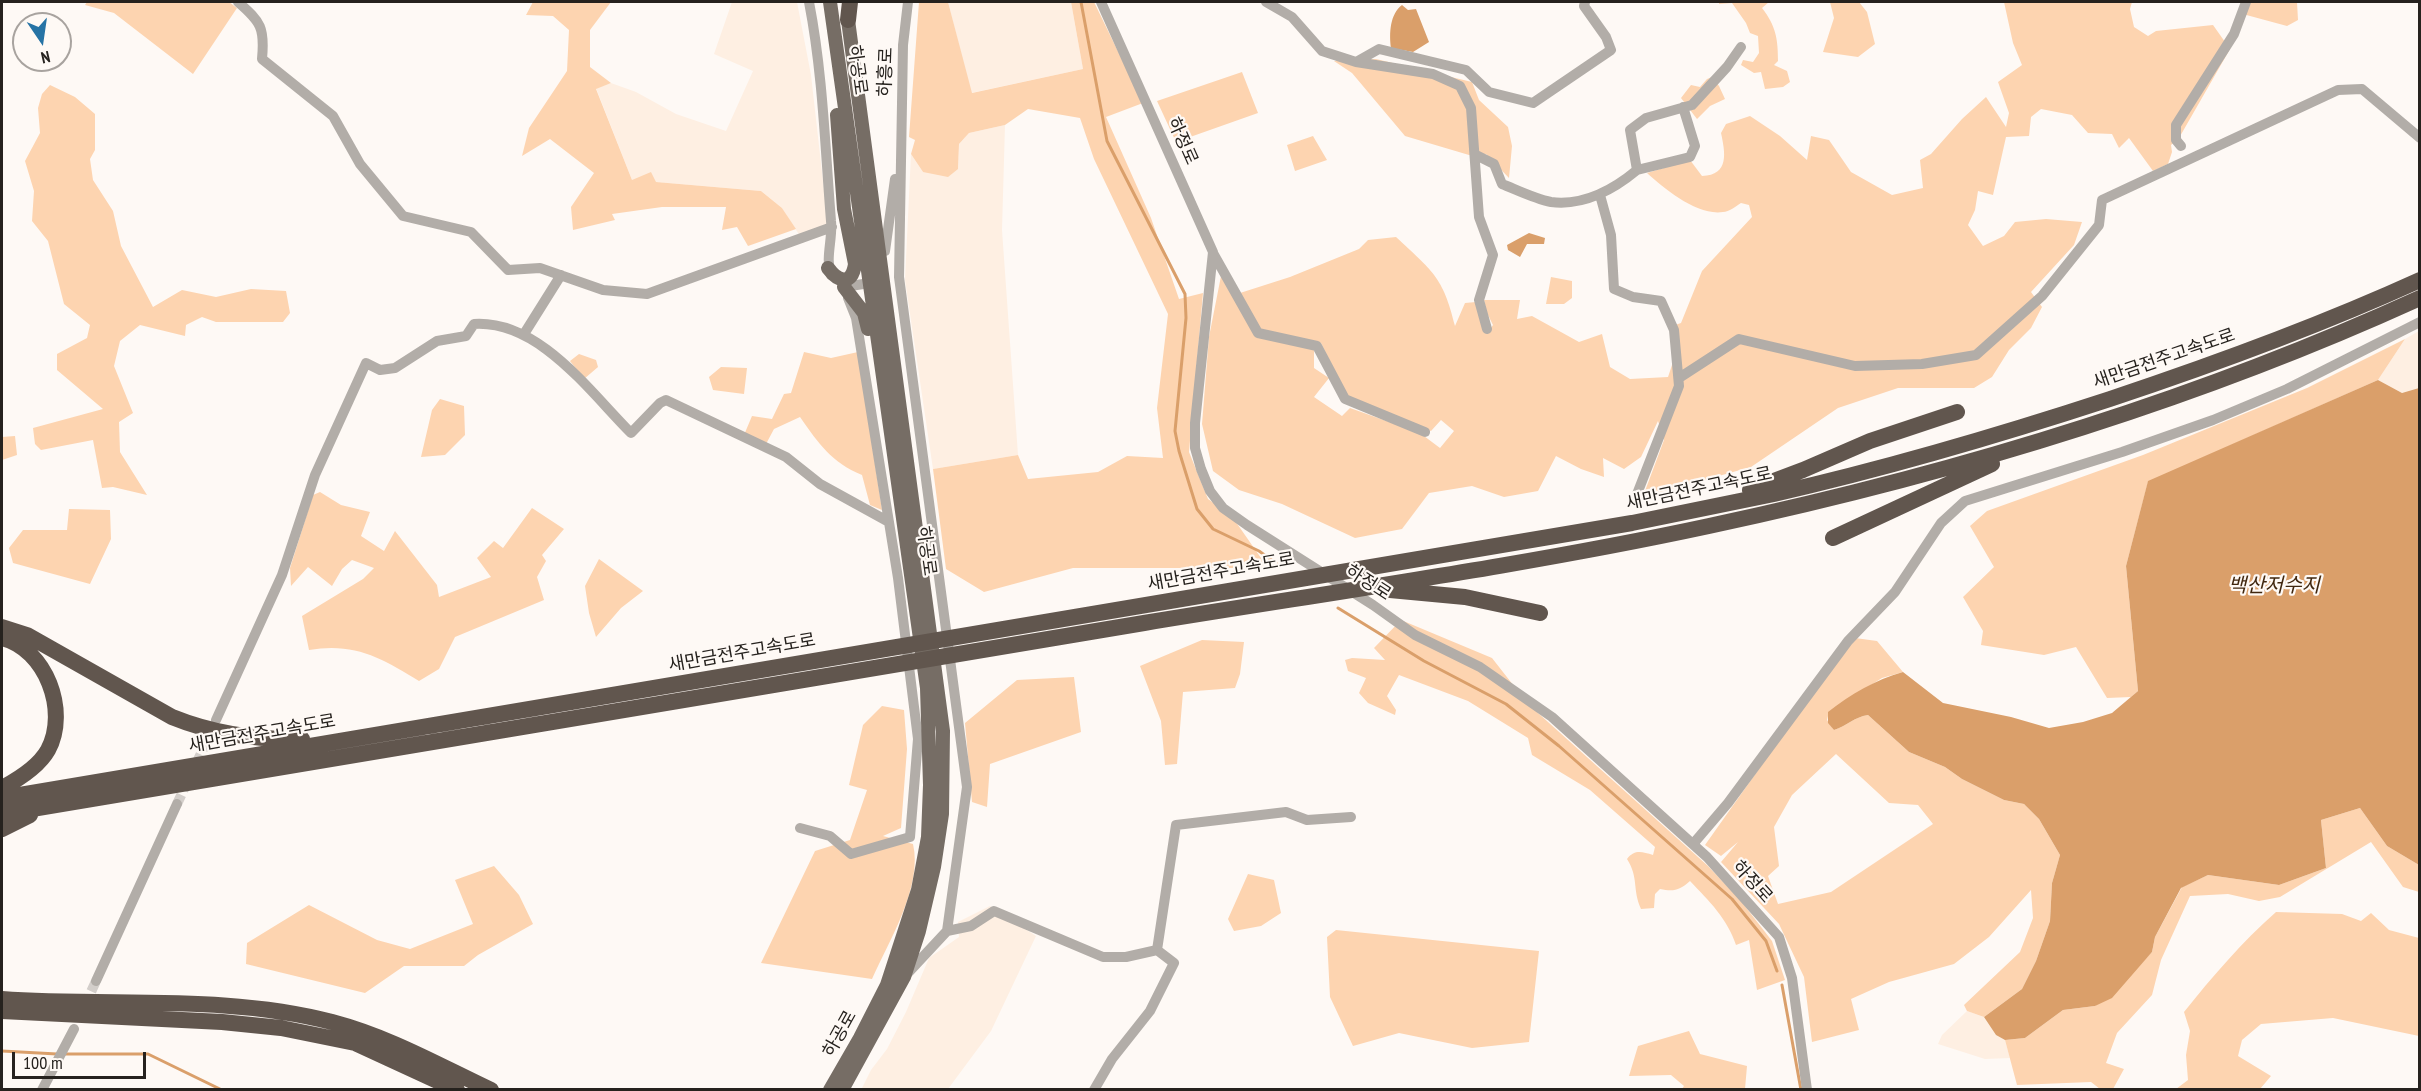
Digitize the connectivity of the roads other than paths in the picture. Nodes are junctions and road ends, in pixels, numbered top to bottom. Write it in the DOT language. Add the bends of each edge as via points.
graph roads {
  1 [pos="238,2"];
  2 [pos="809,2"];
  3 [pos="830,2"];
  4 [pos="847,2"];
  5 [pos="908,2"];
  6 [pos="1101,2"];
  7 [pos="1266,2"];
  8 [pos="1585,2"];
  9 [pos="2246,2"];
  10 [pos="840,21"];
  11 [pos="1742,47"];
  12 [pos="1356,62"];
  13 [pos="1683,106"];
  14 [pos="2420,138"];
  15 [pos="901,143"];
  16 [pos="2181,146"];
  17 [pos="1476,154"];
  18 [pos="1637,170"];
  19 [pos="1600,195"];
  20 [pos="832,227"];
  21 [pos="1213,252"];
  22 [pos="878,253"];
  23 [pos="828,268"];
  24 [pos="561,275"];
  25 [pos="2420,280"];
  26 [pos="875,282"];
  27 [pos="844,287"];
  28 [pos="2420,298"];
  29 [pos="2420,322"];
  30 [pos="1487,329"];
  31 [pos="524,334"];
  32 [pos="1679,378"];
  33 [pos="886,402"];
  34 [pos="1957,412"];
  35 [pos="1425,432"];
  36 [pos="2045,440"];
  37 [pos="1637,494"];
  38 [pos="1656,518"];
  39 [pos="889,522"];
  40 [pos="1833,538"];
  41 [pos="1359,588"];
  42 [pos="915,604"];
  43 [pos="1540,613"];
  44 [pos="2,627"];
  45 [pos="2,638"];
  46 [pos="933,688"];
  47 [pos="216,720"];
  48 [pos="342,740"];
  49 [pos="2,788"];
  50 [pos="2,798"];
  51 [pos="177,804"];
  52 [pos="49,806"];
  53 [pos="2,814"];
  54 [pos="1351,818"];
  55 [pos="800,828"];
  56 [pos="2,829"];
  57 [pos="1693,844"];
  58 [pos="947,931"];
  59 [pos="1157,950"];
  60 [pos="903,977"];
  61 [pos="96,981"];
  62 [pos="2,999"];
  63 [pos="2,1011"];
  64 [pos="74,1029"];
  65 [pos="42,1089"];
  66 [pos="457,1089"];
  67 [pos="490,1089"];
  68 [pos="830,1089"];
  69 [pos="844,1089"];
  70 [pos="1094,1089"];
  71 [pos="1807,1089"];
  1 -- 24 [label="street" via="259,20 264,42 262,60 333,116 360,164 403,216 471,232 508,270 540,268"];
  2 -- 20 [label="street" via="822,84"];
  3 -- 10 [label="main road, 하공로"];
  4 -- 10 [label="highway"];
  5 -- 15 [label="street, 하흥로"];
  6 -- 21 [label="street, 하정로"];
  7 -- 12 [label="street" via="1293,17 1322,51"];
  8 -- 12 [label="street" via="1611,50 1533,103 1489,92 1466,70 1379,49"];
  9 -- 16 [label="street" via="2234,34 2176,125 2176,140"];
  10 -- 22 [label="main road, 하공로"];
  10 -- 23 [label="main road" via="839,163 855,264 854,273 841,280"];
  10 -- 26 [label="main road, 하공로"];
  11 -- 13 [label="street" via="1692,105"];
  12 -- 17 [label="street" via="1434,74 1460,86 1472,108"];
  13 -- 18 [label="street" via="1646,118 1630,130"];
  13 -- 18 [label="street" via="1695,146 1690,157"];
  14 -- 32 [label="street" via="2362,89 2338,90 2102,200 2099,225 2049,287 1976,355 1922,364 1855,366 1739,339"];
  15 -- 22 [label="street" via="885,251"];
  15 -- 58 [label="street" via="899,277 967,787"];
  17 -- 19 [label="street" via="1494,164 1502,184 1551,202"];
  17 -- 30 [label="street" via="1479,218 1493,255 1479,300"];
  18 -- 19 [label="street"];
  19 -- 32 [label="street" via="1611,235 1614,289 1633,297 1661,301 1674,330"];
  20 -- 23 [label="street"];
  20 -- 24 [label="street" via="647,294 603,290"];
  21 -- 35 [label="street" via="1258,333 1317,346 1345,399"];
  21 -- 57 [label="street, 하정로" via="1195,448 1210,491 1223,508 1415,635 1480,667 1552,717"];
  22 -- 26 [label="main road, 하공로"];
  23 -- 27 [label="street" via="833,281"];
  24 -- 31 [label="street"];
  25 -- 38 [label="highway, 새만금전주고속도로" via="2258,348 2052,418 1846,476"];
  26 -- 27 [label="street"];
  26 -- 33 [label="main road, 하공로"];
  26 -- 42 [label="main road, 하공로"];
  27 -- 33 [label="main road" via="864,312"];
  27 -- 39 [label="street" via="856,318"];
  28 -- 36 [label="highway, 새만금전주고속도로" via="2251,370"];
  29 -- 57 [label="street" via="2287,389 2213,420 1965,501 1941,523 1895,592 1848,640 1728,803"];
  31 -- 39 [label="street" via="557,357 631,433 666,400 786,457 820,484"];
  31 -- 47 [label="street" via="498,325 474,324 466,336 437,340 395,368 380,370 366,363 315,475 282,575"];
  32 -- 37 [label="street"];
  33 -- 42 [label="main road, 하공로"];
  34 -- 38 [label="highway" via="1870,441 1761,486"];
  36 -- 40 [label="highway"];
  36 -- 41 [label="highway, 새만금전주고속도로" via="1886,485 1707,527"];
  38 -- 48 [label="highway, 새만금전주고속도로"];
  39 -- 42 [label="street"];
  41 -- 43 [label="highway" via="1465,597"];
  41 -- 52 [label="highway, 새만금전주고속도로"];
  42 -- 46 [label="main road, 하공로"];
  42 -- 55 [label="street" via="912,690 918,739 910,837 852,854 830,836"];
  44 -- 48 [label="highway" via="27,635 196,727 259,738"];
  45 -- 49 [label="highway" via="23,648 47,679 57,722 47,753"];
  46 -- 60 [label="main road, 하공로" via="943,730 942,814 920,931"];
  46 -- 68 [label="main road, 하공로" via="928,837 918,890 887,985"];
  48 -- 50 [label="highway, 새만금전주고속도로"];
  51 -- 61 [label="street"];
  52 -- 53 [label="highway, 새만금전주고속도로"];
  52 -- 56 [label="highway"];
  54 -- 59 [label="street" via="1307,820 1286,812 1176,825"];
  57 -- 71 [label="street, 하정로" via="1779,937 1792,978"];
  58 -- 59 [label="street" via="971,926 994,911 1103,957"];
  58 -- 60 [label="street"];
  59 -- 70 [label="street" via="1174,963 1150,1011"];
  60 -- 69 [label="main road, 하공로"];
  62 -- 67 [label="highway" via="211,1006 304,1016 406,1047"];
  63 -- 66 [label="highway" via="281,1028 355,1043"];
  64 -- 65 [label="street"];
}
